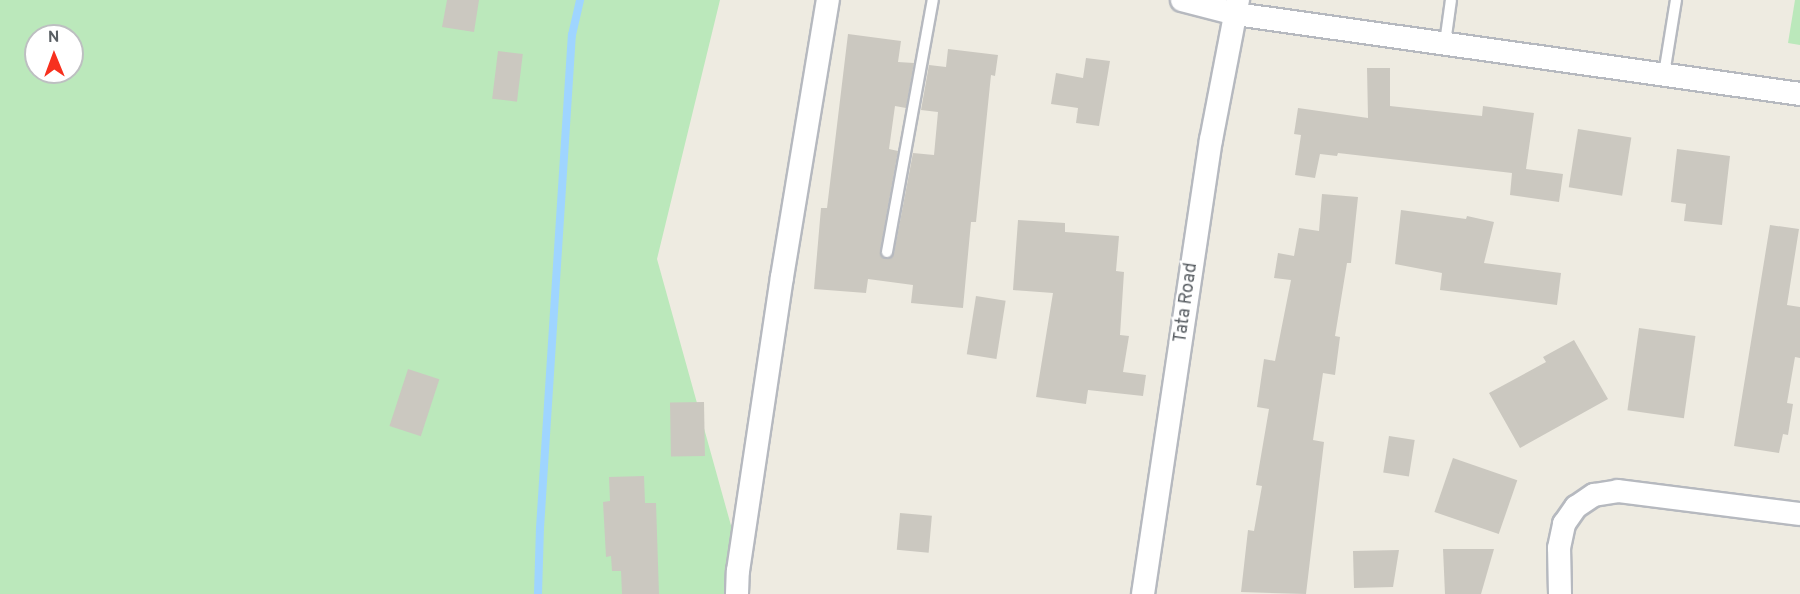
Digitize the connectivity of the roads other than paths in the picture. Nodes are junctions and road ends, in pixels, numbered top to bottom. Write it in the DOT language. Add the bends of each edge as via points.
graph roads {
  1 [pos="828,0"];
  2 [pos="933,0"];
  3 [pos="1182,0"];
  4 [pos="1451,0"];
  5 [pos="1676,0"];
  6 [pos="1237,7"];
  7 [pos="1445,43"];
  8 [pos="1664,74"];
  9 [pos="1800,94"];
  10 [pos="887,252"];
  11 [pos="1800,514"];
  12 [pos="737,594"];
  13 [pos="1143,594"];
  14 [pos="1560,594"];
  1 -- 12 [label="street" via="782,277"];
  2 -- 10 [label="lane"];
  3 -- 6 [label="street"];
  4 -- 7 [label="lane"];
  5 -- 8 [label="lane"];
  6 -- 7 [label="street"];
  6 -- 13 [label="street, Tata Road" via="1211,140"];
  7 -- 8 [label="street"];
  8 -- 9 [label="street"];
  11 -- 14 [label="street" via="1618,491 1594,495 1576,507 1564,524 1559,548"];
}
